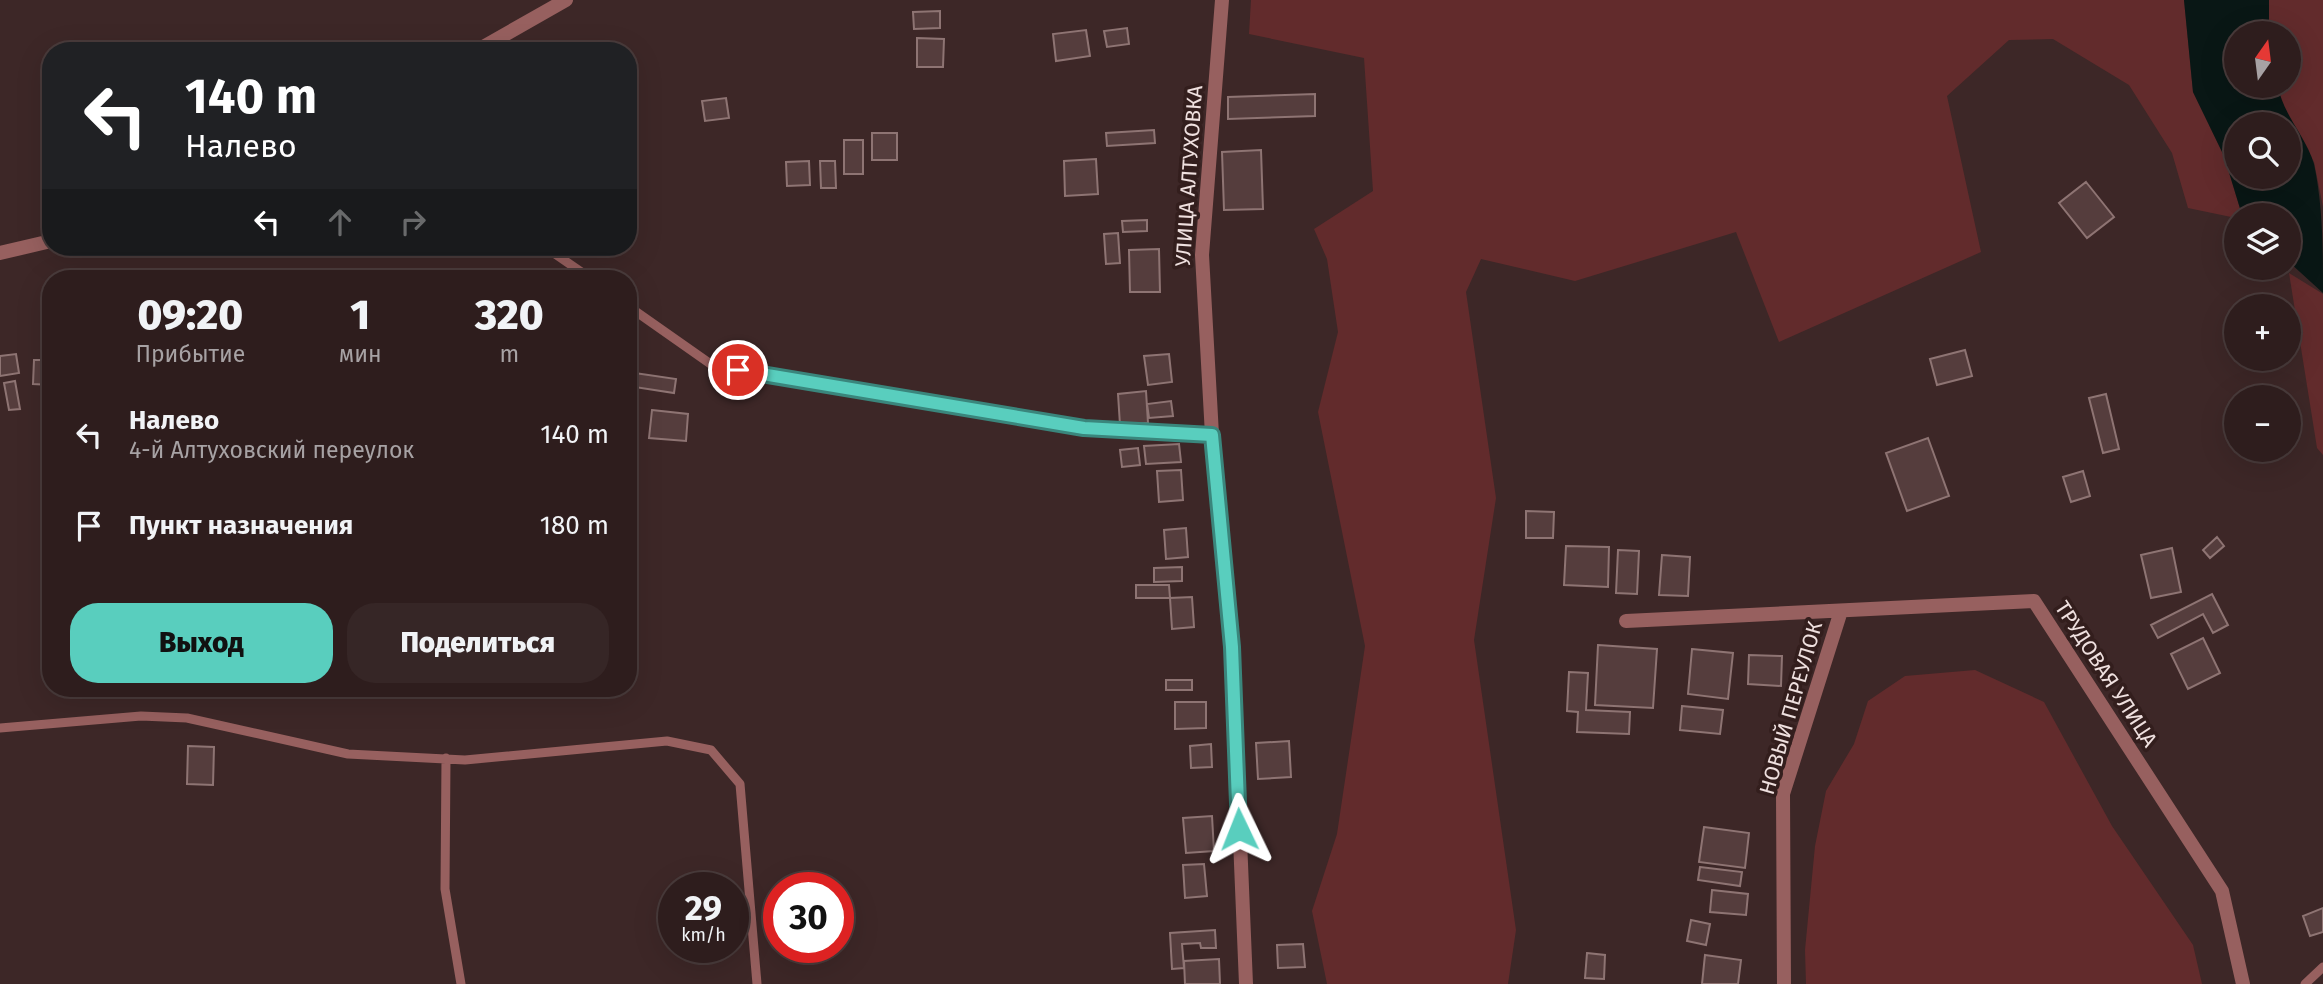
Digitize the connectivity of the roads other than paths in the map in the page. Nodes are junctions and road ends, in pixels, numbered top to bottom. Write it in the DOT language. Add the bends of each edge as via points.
graph roads {
  1 [pos="566,0"];
  2 [pos="1222,0"];
  3 [pos="492,42"];
  4 [pos="42,244"];
  5 [pos="0,253"];
  6 [pos="558,256"];
  7 [pos="578,270"];
  8 [pos="637,312"];
  9 [pos="1212,435"];
  10 [pos="1840,611"];
  11 [pos="1626,621"];
  12 [pos="0,728"];
  13 [pos="446,758"];
  14 [pos="2323,967"];
  15 [pos="461,984"];
  16 [pos="757,984"];
  17 [pos="1246,984"];
  18 [pos="1784,984"];
  19 [pos="2243,984"];
  20 [pos="2305,984"];
  1 -- 3 [label="street"];
  2 -- 9 [label="street, УЛИЦА АЛТУХОВКА" via="1202,255"];
  4 -- 5 [label="street"];
  6 -- 7 [label="lane"];
  8 -- 9 [label="lane" via="712,365 1084,428"];
  9 -- 17 [label="street, УЛИЦА АЛТУХОВКА" via="1232,647"];
  10 -- 11 [label="street, ТРУДОВАЯ УЛИЦА"];
  10 -- 18 [label="street, НОВЫЙ ПЕРЕУЛОК" via="1783,794"];
  10 -- 19 [label="street, ТРУДОВАЯ УЛИЦА" via="2034,601 2222,891"];
  12 -- 13 [label="lane" via="141,716 187,718 348,754"];
  13 -- 15 [label="lane" via="445,889"];
  13 -- 16 [label="lane" via="667,741 711,750 740,784"];
  14 -- 20 [label="lane"];
}
